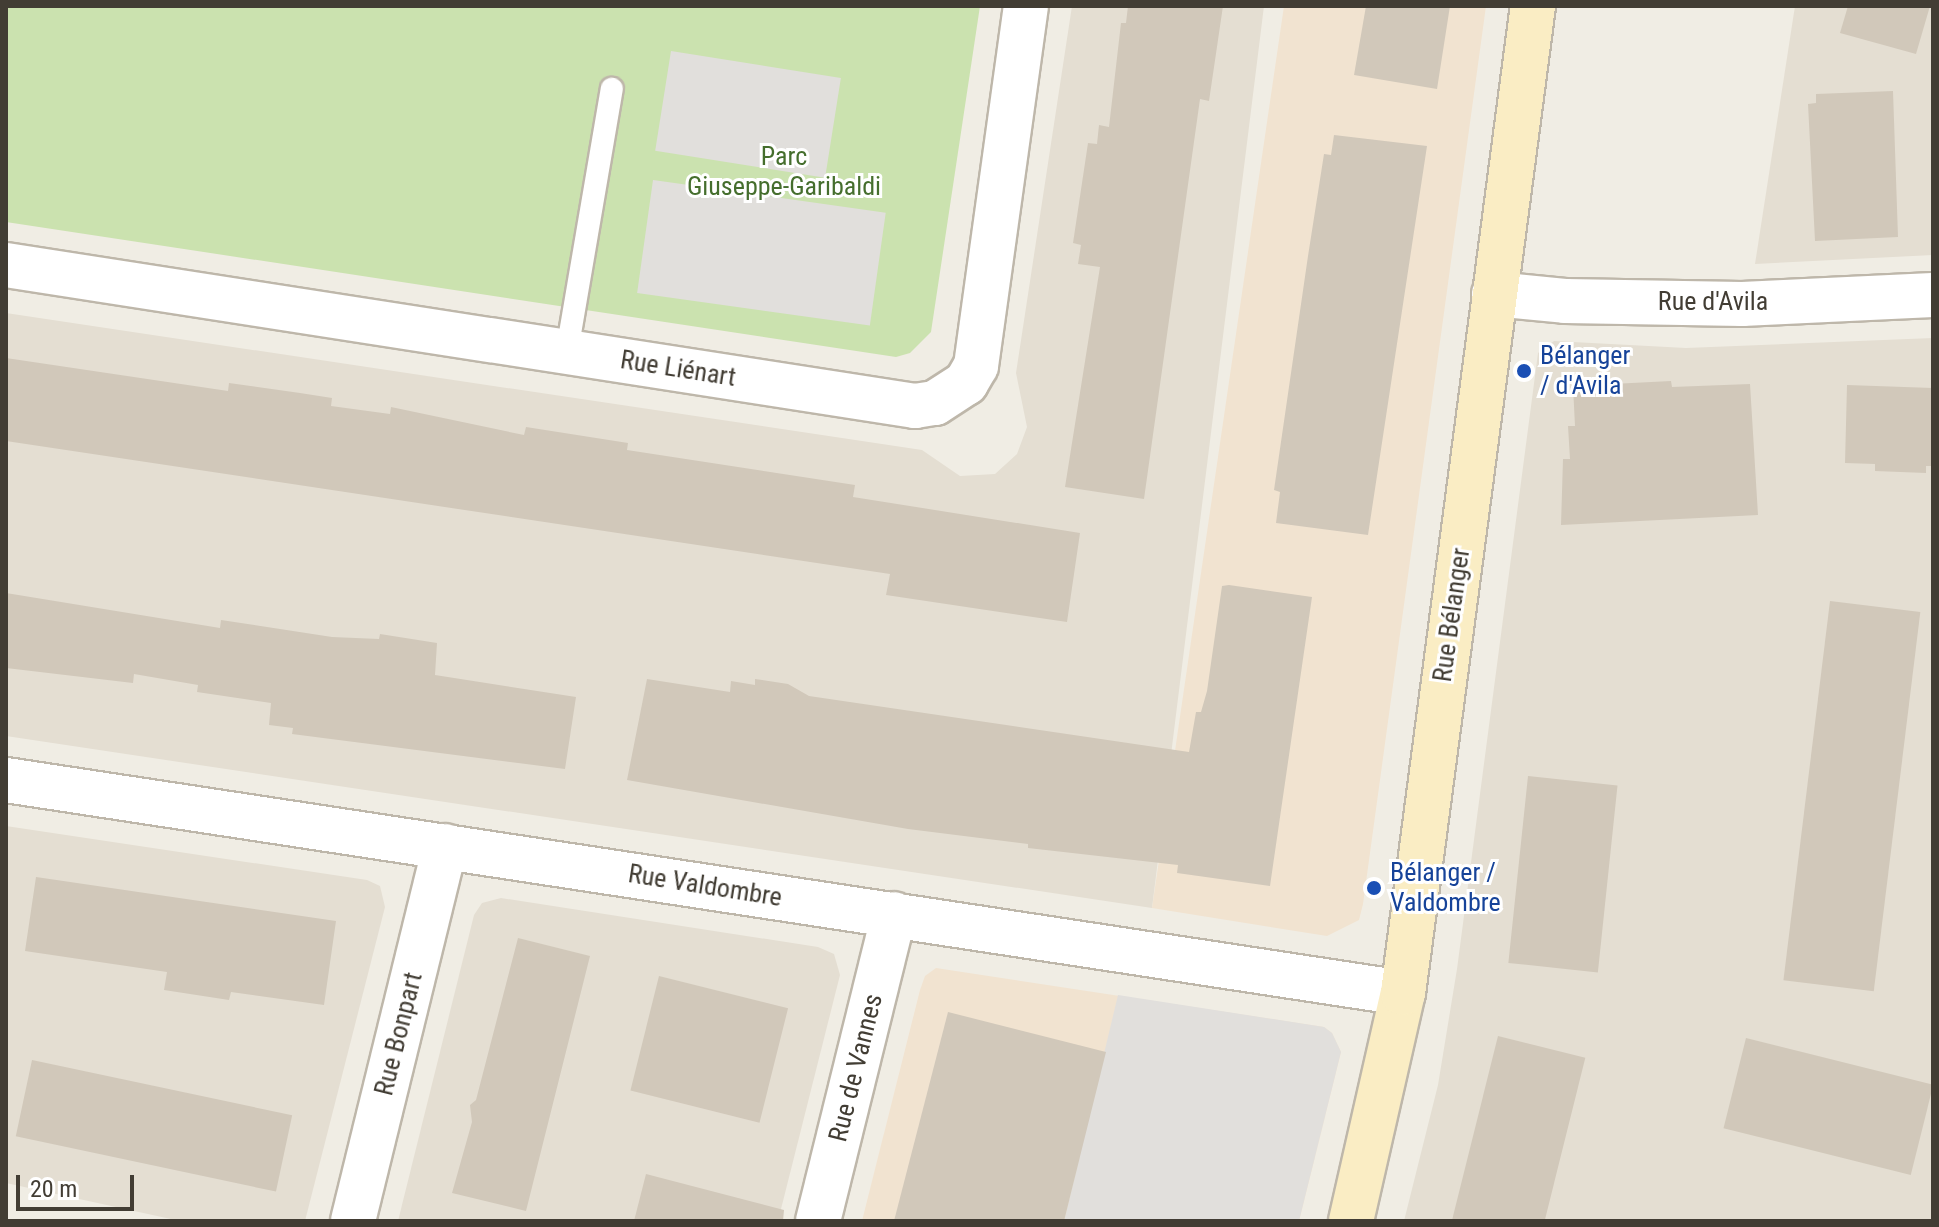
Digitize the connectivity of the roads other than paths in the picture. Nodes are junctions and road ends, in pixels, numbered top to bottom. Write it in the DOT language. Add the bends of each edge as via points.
graph roads {
  1 [pos="1026,6"];
  2 [pos="1533,6"];
  3 [pos="612,89"];
  4 [pos="6,265"];
  5 [pos="1494,294"];
  6 [pos="1933,295"];
  7 [pos="567,351"];
  8 [pos="6,780"];
  9 [pos="445,846"];
  10 [pos="894,914"];
  11 [pos="1403,993"];
  12 [pos="353,1221"];
  13 [pos="818,1221"];
  14 [pos="1351,1221"];
  1 -- 7 [label="street, Rue Liénart" via="976,366 952,395 915,406"];
  2 -- 5 [label="street, Rue Bélanger"];
  3 -- 7 [label="lane"];
  4 -- 7 [label="street, Rue Liénart"];
  5 -- 6 [label="street, Rue d'Avila" via="1565,301 1742,304"];
  5 -- 11 [label="street, Rue Bélanger"];
  8 -- 9 [label="street, Rue Valdombre"];
  9 -- 10 [label="street, Rue Valdombre"];
  9 -- 12 [label="street, Rue Bonpart"];
  10 -- 11 [label="street, Rue Valdombre"];
  10 -- 13 [label="street, Rue de Vannes"];
  11 -- 14 [label="street, Rue Bélanger"];
}
